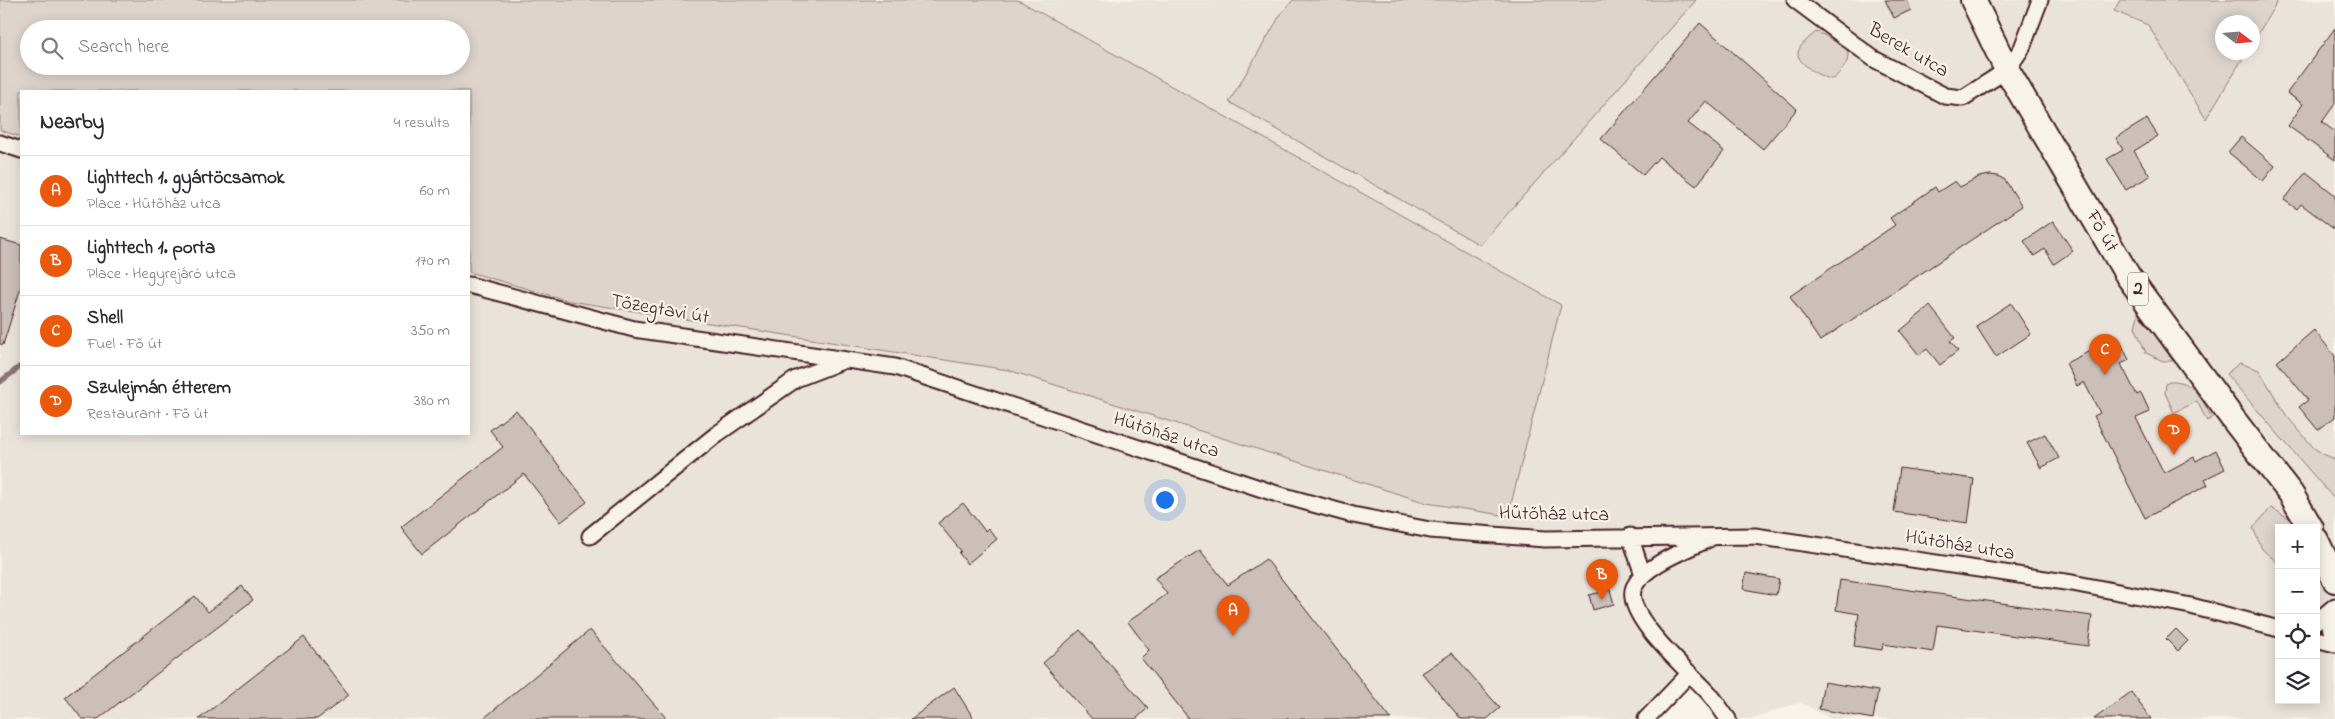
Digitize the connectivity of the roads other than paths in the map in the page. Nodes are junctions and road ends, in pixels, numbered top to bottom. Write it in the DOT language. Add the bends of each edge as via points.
graph roads {
  1 [pos="1795,0"];
  2 [pos="1974,0"];
  3 [pos="2040,0"];
  4 [pos="2007,70"];
  5 [pos="0,143"];
  6 [pos="20,150"];
  7 [pos="470,285"];
  8 [pos="846,360"];
  9 [pos="2308,524"];
  10 [pos="2320,535"];
  11 [pos="590,536"];
  12 [pos="1630,536"];
  13 [pos="1715,536"];
  14 [pos="2335,546"];
  15 [pos="2320,548"];
  16 [pos="1643,576"];
  17 [pos="2335,580"];
  18 [pos="2335,606"];
  19 [pos="2335,613"];
  20 [pos="2320,619"];
  21 [pos="2275,628"];
  22 [pos="2335,628"];
  23 [pos="2320,640"];
  24 [pos="2335,644"];
  25 [pos="1690,673"];
  26 [pos="1646,719"];
  27 [pos="1728,719"];
  1 -- 4 [label="street, Berek utca" via="1874,60 1945,96 1964,98"];
  2 -- 4 [label="main road, Fő út / 2"];
  3 -- 4 [label="street" via="2022,48"];
  4 -- 9 [label="main road, Fő út / 2" via="2128,276 2291,494"];
  5 -- 6 [label="street"];
  7 -- 8 [label="street, Tőzegtavi út" via="634,329"];
  8 -- 11 [label="street" via="796,379 717,434"];
  8 -- 12 [label="street, Hűtőház utca" via="895,367 1277,494 1353,515 1430,530 1545,538"];
  10 -- 14 [label="main road, Fő út / 2"];
  12 -- 13 [label="street, Hűtőház utca"];
  12 -- 16 [label="street"];
  13 -- 16 [label="street" via="1655,566"];
  13 -- 21 [label="street, Hűtőház utca" via="1755,536 2072,583 2191,606"];
  15 -- 17 [label="main road, Fő út / 2"];
  16 -- 25 [label="street" via="1634,589 1638,616"];
  18 -- 20 [label="street"];
  19 -- 22 [label="main road"];
  23 -- 24 [label="street"];
  25 -- 26 [label="street"];
  25 -- 27 [label="street"];
}
